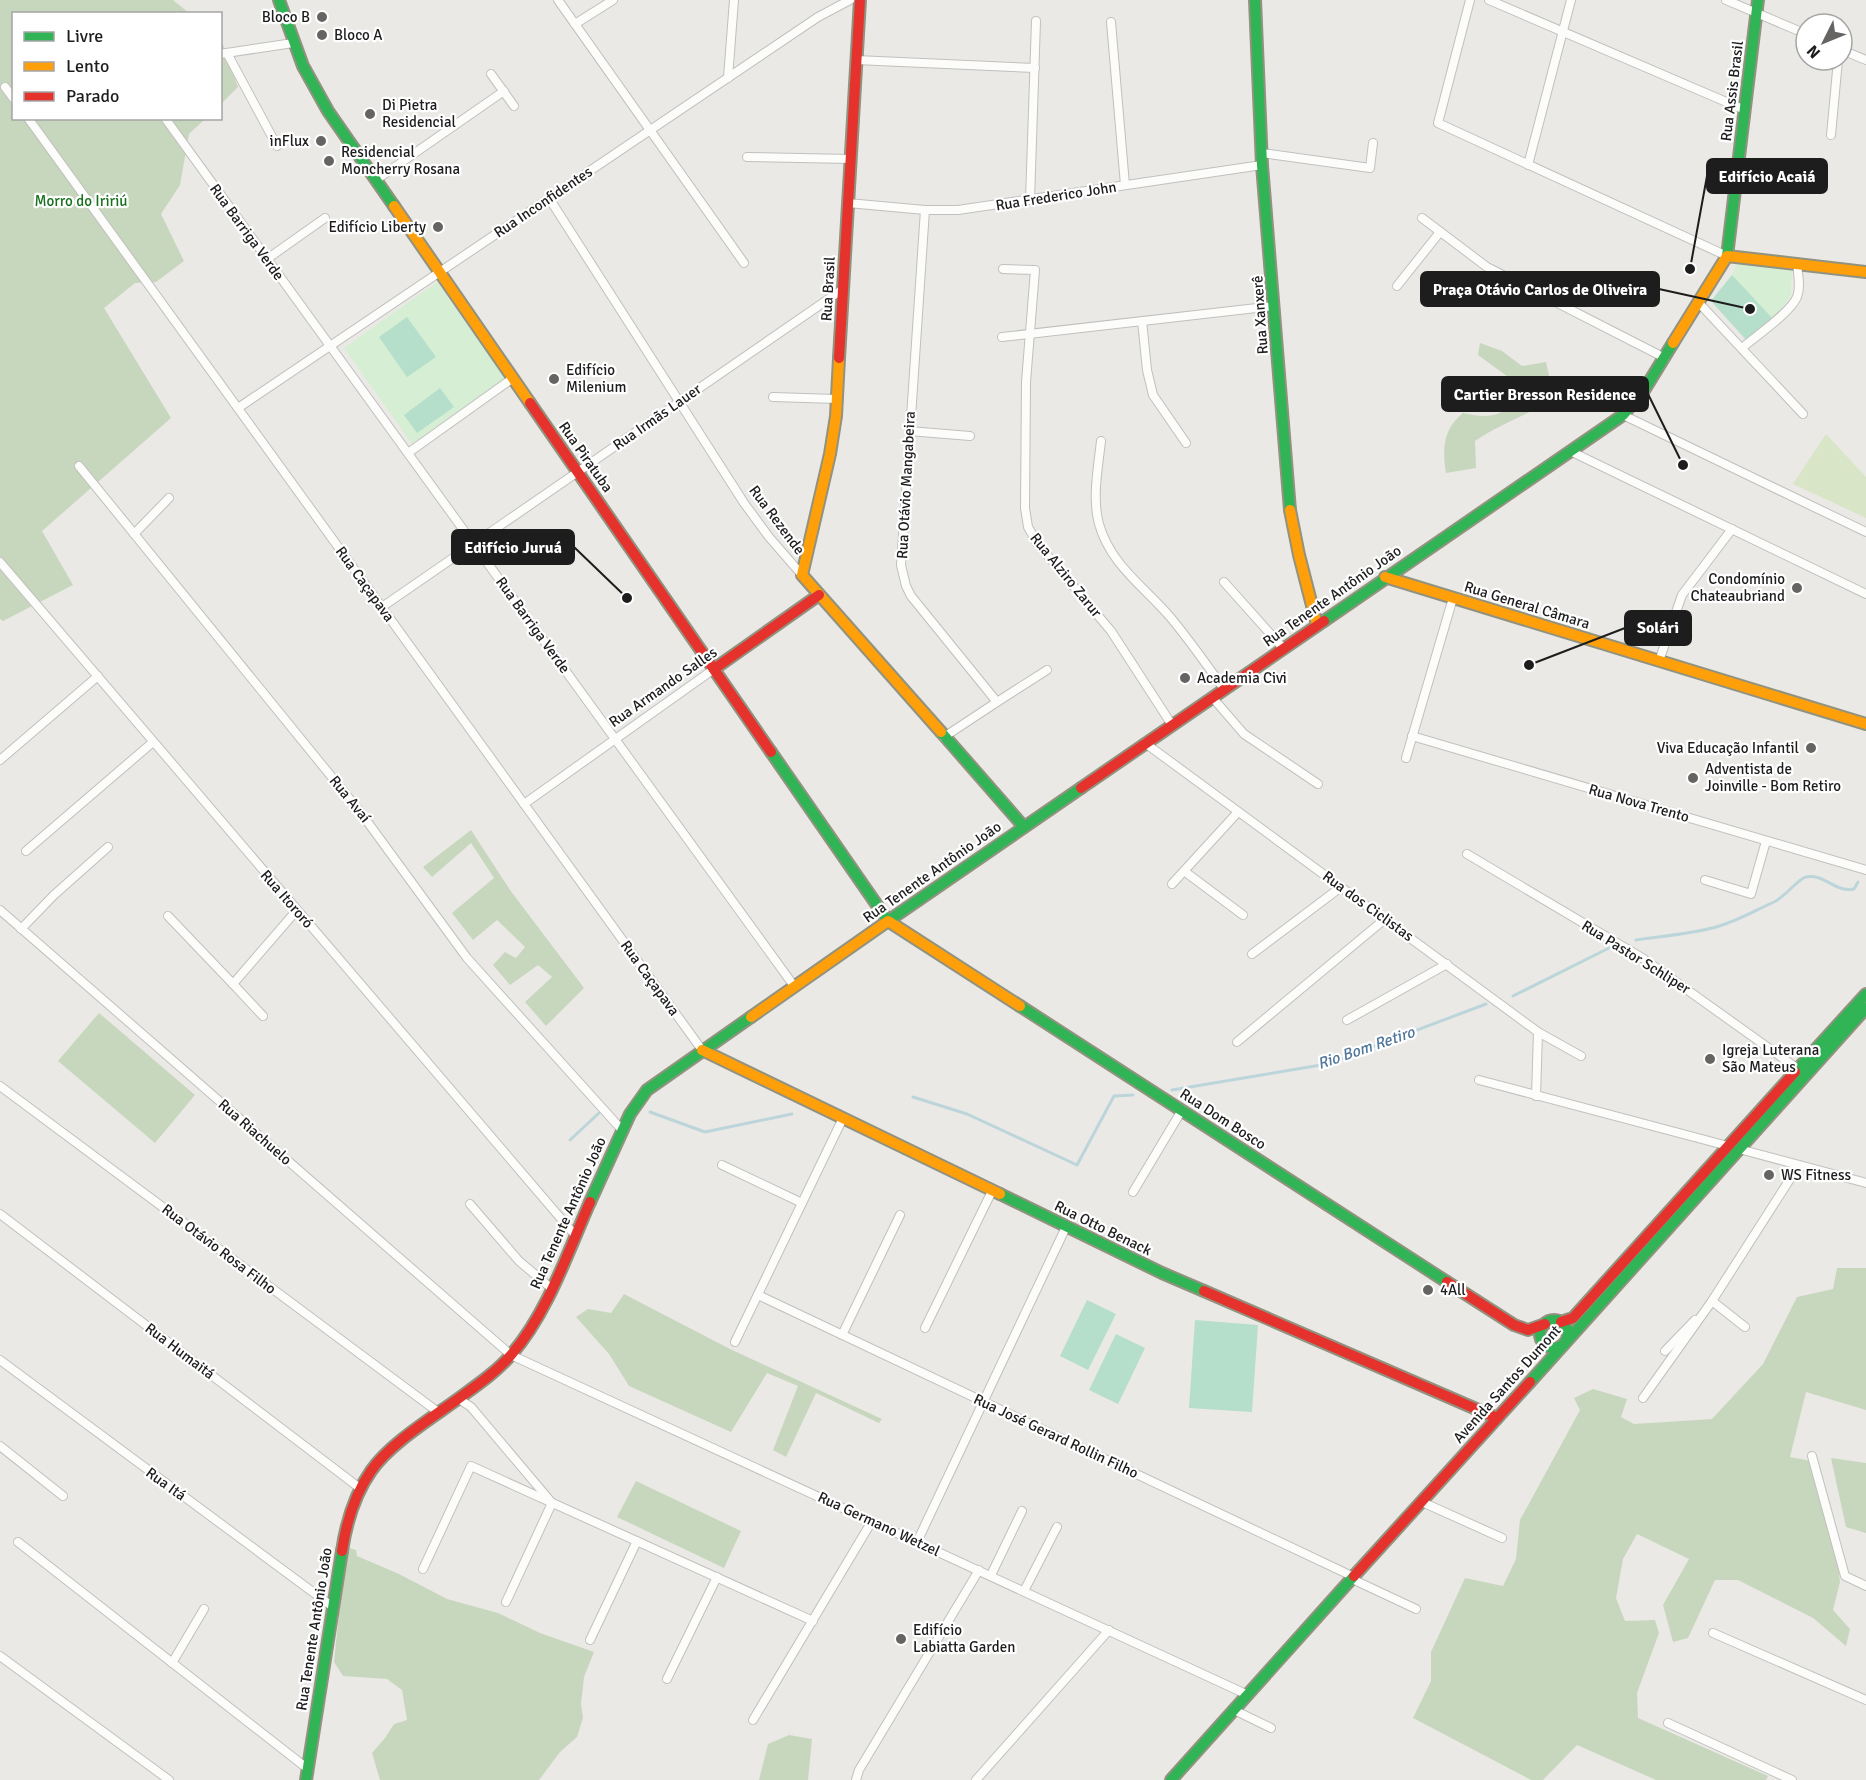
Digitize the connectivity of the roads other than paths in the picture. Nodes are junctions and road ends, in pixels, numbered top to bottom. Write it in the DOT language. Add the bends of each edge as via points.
graph roads {
  1 [pos="279,0"];
  2 [pos="558,0"];
  3 [pos="612,0"];
  4 [pos="734,0"];
  5 [pos="850,0"];
  6 [pos="860,0"];
  7 [pos="1255,0"];
  8 [pos="1470,0"];
  9 [pos="1489,0"];
  10 [pos="1571,0"];
  11 [pos="1726,0"];
  12 [pos="1758,0"];
  13 [pos="1756,13"];
  14 [pos="1036,21"];
  15 [pos="1112,22"];
  16 [pos="575,24"];
  17 [pos="1794,29"];
  18 [pos="1563,32"];
  19 [pos="293,43"];
  20 [pos="224,54"];
  21 [pos="856,60"];
  22 [pos="1035,68"];
  23 [pos="1837,72"];
  24 [pos="491,74"];
  25 [pos="728,78"];
  26 [pos="504,91"];
  27 [pos="514,106"];
  28 [pos="1745,110"];
  29 [pos="29,120"];
  30 [pos="166,120"];
  31 [pos="650,130"];
  32 [pos="1831,135"];
  33 [pos="1373,143"];
  34 [pos="277,146"];
  35 [pos="1262,153"];
  36 [pos="747,157"];
  37 [pos="851,159"];
  38 [pos="1262,165"];
  39 [pos="1528,165"];
  40 [pos="376,180"];
  41 [pos="1125,185"];
  42 [pos="549,198"];
  43 [pos="1030,200"];
  44 [pos="848,203"];
  45 [pos="925,210"];
  46 [pos="325,218"];
  47 [pos="1422,218"];
  48 [pos="1440,232"];
  49 [pos="1727,256"];
  50 [pos="267,259"];
  51 [pos="744,263"];
  52 [pos="1797,264"];
  53 [pos="1003,269"];
  54 [pos="439,272"];
  55 [pos="1866,272"];
  56 [pos="1397,286"];
  57 [pos="843,289"];
  58 [pos="1698,302"];
  59 [pos="1275,306"];
  60 [pos="1142,321"];
  61 [pos="1030,334"];
  62 [pos="1002,337"];
  63 [pos="330,346"];
  64 [pos="1742,348"];
  65 [pos="1665,357"];
  66 [pos="513,378"];
  67 [pos="773,396"];
  68 [pos="837,399"];
  69 [pos="679,402"];
  70 [pos="238,408"];
  71 [pos="1803,414"];
  72 [pos="1623,415"];
  73 [pos="909,431"];
  74 [pos="970,436"];
  75 [pos="1101,441"];
  76 [pos="1186,443"];
  77 [pos="1570,451"];
  78 [pos="408,453"];
  79 [pos="79,466"];
  80 [pos="578,472"];
  81 [pos="169,498"];
  82 [pos="1732,529"];
  83 [pos="1866,532"];
  84 [pos="134,534"];
  85 [pos="474,544"];
  86 [pos="0,562"];
  87 [pos="802,576"];
  88 [pos="1385,578"];
  89 [pos="1224,582"];
  90 [pos="1866,594"];
  91 [pos="819,595"];
  92 [pos="1454,598"];
  93 [pos="382,607"];
  94 [pos="1317,625"];
  95 [pos="1283,648"];
  96 [pos="1659,661"];
  97 [pos="714,669"];
  98 [pos="1047,670"];
  99 [pos="98,676"];
  100 [pos="1224,689"];
  101 [pos="1212,697"];
  102 [pos="997,702"];
  103 [pos="1866,723"];
  104 [pos="1172,725"];
  105 [pos="1412,736"];
  106 [pos="944,737"];
  107 [pos="615,739"];
  108 [pos="153,742"];
  109 [pos="1145,743"];
  110 [pos="1406,758"];
  111 [pos="0,760"];
  112 [pos="1318,784"];
  113 [pos="524,804"];
  114 [pos="1238,812"];
  115 [pos="1024,827"];
  116 [pos="1766,840"];
  117 [pos="108,847"];
  118 [pos="26,851"];
  119 [pos="1467,854"];
  120 [pos="1866,870"];
  121 [pos="1184,872"];
  122 [pos="1705,880"];
  123 [pos="1172,884"];
  124 [pos="1341,887"];
  125 [pos="0,910"];
  126 [pos="297,910"];
  127 [pos="1243,915"];
  128 [pos="168,916"];
  129 [pos="1385,919"];
  130 [pos="888,921"];
  131 [pos="21,929"];
  132 [pos="1252,954"];
  133 [pos="1446,964"];
  134 [pos="233,984"];
  135 [pos="794,986"];
  136 [pos="1866,994"];
  137 [pos="1866,1008"];
  138 [pos="263,1016"];
  139 [pos="1347,1020"];
  140 [pos="1538,1032"];
  141 [pos="1238,1042"];
  142 [pos="702,1050"];
  143 [pos="1581,1056"];
  144 [pos="1798,1069"];
  145 [pos="1479,1080"];
  146 [pos="0,1086"];
  147 [pos="1536,1096"];
  148 [pos="1182,1110"];
  149 [pos="843,1118"];
  150 [pos="622,1130"];
  151 [pos="1734,1148"];
  152 [pos="1799,1165"];
  153 [pos="722,1166"];
  154 [pos="1866,1183"];
  155 [pos="992,1191"];
  156 [pos="1132,1192"];
  157 [pos="802,1203"];
  158 [pos="470,1204"];
  159 [pos="0,1214"];
  160 [pos="900,1215"];
  161 [pos="1066,1227"];
  162 [pos="575,1235"];
  163 [pos="551,1288"];
  164 [pos="758,1295"];
  165 [pos="1712,1301"];
  166 [pos="1705,1311"];
  167 [pos="1561,1322"];
  168 [pos="1545,1324"];
  169 [pos="1745,1327"];
  170 [pos="925,1328"];
  171 [pos="842,1335"];
  172 [pos="735,1342"];
  173 [pos="1565,1342"];
  174 [pos="1665,1351"];
  175 [pos="511,1355"];
  176 [pos="0,1360"];
  177 [pos="462,1396"];
  178 [pos="1642,1398"];
  179 [pos="983,1401"];
  180 [pos="438,1413"];
  181 [pos="1497,1418"];
  182 [pos="0,1446"];
  183 [pos="1812,1456"];
  184 [pos="361,1489"];
  185 [pos="63,1496"];
  186 [pos="1422,1502"];
  187 [pos="552,1503"];
  188 [pos="1022,1511"];
  189 [pos="872,1521"];
  190 [pos="1057,1527"];
  191 [pos="1502,1538"];
  192 [pos="637,1541"];
  193 [pos="18,1542"];
  194 [pos="917,1542"];
  195 [pos="423,1569"];
  196 [pos="979,1570"];
  197 [pos="991,1575"];
  198 [pos="717,1577"];
  199 [pos="1353,1578"];
  200 [pos="1866,1586"];
  201 [pos="1024,1591"];
  202 [pos="506,1602"];
  203 [pos="333,1607"];
  204 [pos="1416,1609"];
  205 [pos="204,1610"];
  206 [pos="813,1620"];
  207 [pos="1109,1630"];
  208 [pos="1713,1633"];
  209 [pos="590,1640"];
  210 [pos="0,1656"];
  211 [pos="172,1663"];
  212 [pos="667,1679"];
  213 [pos="1248,1695"];
  214 [pos="1866,1700"];
  215 [pos="1234,1710"];
  216 [pos="753,1720"];
  217 [pos="1668,1723"];
  218 [pos="1271,1728"];
  219 [pos="307,1775"];
  220 [pos="169,1780"];
  221 [pos="856,1780"];
  222 [pos="976,1780"];
  223 [pos="1171,1780"];
  224 [pos="1792,1780"];
  1 -- 19 [label="main road, Rua Piratuba"];
  2 -- 16 [label="street"];
  3 -- 16 [label="street"];
  4 -- 25 [label="street"];
  5 -- 25 [label="street, Rua Inconfidentes"];
  6 -- 21 [label="main road, Rua Brasil"];
  7 -- 35 [label="main road, Rua Xanxerê"];
  8 -- 39 [label="street" via="1438,123"];
  9 -- 18 [label="street"];
  10 -- 18 [label="street"];
  11 -- 13 [label="street"];
  12 -- 13 [label="main road, Rua Assis Brasil"];
  13 -- 17 [label="street"];
  13 -- 28 [label="main road, Rua Assis Brasil"];
  14 -- 22 [label="street"];
  15 -- 41 [label="street"];
  16 -- 31 [label="street"];
  18 -- 28 [label="street"];
  18 -- 39 [label="street"];
  19 -- 20 [label="street"];
  19 -- 40 [label="main road, Rua Piratuba" via="314,88"];
  20 -- 34 [label="street"];
  21 -- 22 [label="street"];
  21 -- 37 [label="main road, Rua Brasil"];
  22 -- 43 [label="street"];
  23 -- 32 [label="street"];
  24 -- 26 [label="street"];
  25 -- 31 [label="street, Rua Inconfidentes"];
  26 -- 27 [label="street"];
  26 -- 40 [label="street"];
  28 -- 49 [label="main road, Rua Assis Brasil"];
  29 -- 70 [label="street, Rua Caçapava"];
  30 -- 50 [label="street, Rua Barriga Verde"];
  31 -- 42 [label="street, Rua Inconfidentes"];
  31 -- 51 [label="street"];
  33 -- 35 [label="street" via="1370,168"];
  35 -- 38 [label="main road, Rua Xanxerê"];
  36 -- 37 [label="street"];
  37 -- 44 [label="main road, Rua Brasil"];
  38 -- 41 [label="street, Rua Frederico John"];
  38 -- 59 [label="main road, Rua Xanxerê"];
  39 -- 49 [label="street"];
  40 -- 54 [label="main road, Rua Piratuba"];
  41 -- 43 [label="street, Rua Frederico John"];
  42 -- 54 [label="street, Rua Inconfidentes"];
  42 -- 69 [label="street, Rua Rezende"];
  43 -- 45 [label="street, Rua Frederico John" via="968,209"];
  44 -- 45 [label="street, Rua Frederico John"];
  44 -- 57 [label="main road, Rua Brasil"];
  45 -- 73 [label="street, Rua Otávio Mangabeira"];
  46 -- 50 [label="street"];
  47 -- 48 [label="street"];
  48 -- 56 [label="street"];
  48 -- 65 [label="street" via="1500,274"];
  49 -- 52 [label="main road"];
  49 -- 58 [label="main road, Rua Tenente Antônio João"];
  50 -- 63 [label="street, Rua Barriga Verde"];
  52 -- 55 [label="main road"];
  52 -- 64 [label="street" via="1796,298"];
  53 -- 61 [label="street, Rua Alziro Zarur" via="1035,270"];
  54 -- 63 [label="street, Rua Inconfidentes"];
  54 -- 66 [label="main road, Rua Piratuba"];
  57 -- 68 [label="main road, Rua Brasil"];
  57 -- 69 [label="street, Rua Irmãs Lauer"];
  58 -- 64 [label="street"];
  58 -- 65 [label="main road, Rua Tenente Antônio João"];
  59 -- 60 [label="street"];
  59 -- 94 [label="main road, Rua Xanxerê" via="1288,499"];
  60 -- 61 [label="street"];
  60 -- 76 [label="street" via="1153,395"];
  61 -- 62 [label="street"];
  61 -- 104 [label="street, Rua Alziro Zarur" via="1026,405 1028,526 1036,543 1111,631"];
  63 -- 70 [label="street, Rua Inconfidentes"];
  63 -- 78 [label="street, Rua Barriga Verde"];
  64 -- 71 [label="street"];
  65 -- 72 [label="main road, Rua Tenente Antônio João" via="1644,392"];
  66 -- 78 [label="street"];
  66 -- 80 [label="main road, Rua Piratuba"];
  67 -- 68 [label="street"];
  68 -- 87 [label="main road, Rua Brasil" via="830,454"];
  69 -- 80 [label="street, Rua Irmãs Lauer"];
  69 -- 87 [label="street, Rua Rezende" via="744,503"];
  70 -- 93 [label="street, Rua Caçapava"];
  72 -- 77 [label="main road, Rua Tenente Antônio João"];
  72 -- 83 [label="street"];
  73 -- 74 [label="street"];
  73 -- 102 [label="street, Rua Otávio Mangabeira" via="901,558 906,586 921,610"];
  75 -- 100 [label="street" via="1097,507 1104,538 1121,567 1172,619"];
  77 -- 82 [label="street"];
  77 -- 88 [label="main road, Rua Tenente Antônio João"];
  78 -- 85 [label="street, Rua Barriga Verde"];
  79 -- 84 [label="street, Rua Avaí"];
  80 -- 85 [label="street, Rua Irmãs Lauer"];
  80 -- 97 [label="main road, Rua Piratuba"];
  81 -- 84 [label="street"];
  82 -- 90 [label="street"];
  82 -- 96 [label="street" via="1682,595"];
  84 -- 150 [label="street, Rua Avaí" via="380,837 467,958"];
  85 -- 93 [label="street, Rua Irmãs Lauer"];
  85 -- 107 [label="street, Rua Barriga Verde"];
  86 -- 99 [label="street, Rua Itororó"];
  87 -- 91 [label="main road, Rua Rezende"];
  88 -- 92 [label="main road, Rua General Câmara"];
  88 -- 94 [label="main road, Rua Tenente Antônio João"];
  89 -- 95 [label="street"];
  91 -- 97 [label="main road, Rua Armando Salles"];
  91 -- 106 [label="main road, Rua Rezende"];
  92 -- 96 [label="main road, Rua General Câmara"];
  92 -- 105 [label="street"];
  93 -- 113 [label="street, Rua Caçapava"];
  94 -- 95 [label="main road, Rua Tenente Antônio João"];
  95 -- 100 [label="main road, Rua Tenente Antônio João"];
  96 -- 103 [label="main road, Rua General Câmara"];
  97 -- 107 [label="street, Rua Armando Salles"];
  97 -- 130 [label="main road, Rua Piratuba"];
  98 -- 102 [label="street"];
  99 -- 108 [label="street, Rua Itororó"];
  99 -- 111 [label="street"];
  100 -- 101 [label="main road, Rua Tenente Antônio João"];
  101 -- 104 [label="main road, Rua Tenente Antônio João"];
  101 -- 112 [label="street" via="1244,734"];
  102 -- 106 [label="street"];
  104 -- 109 [label="main road, Rua Tenente Antônio João"];
  105 -- 110 [label="street"];
  105 -- 116 [label="street, Rua Nova Trento"];
  106 -- 115 [label="main road, Rua Rezende"];
  107 -- 113 [label="street, Rua Armando Salles"];
  107 -- 135 [label="street, Rua Barriga Verde"];
  108 -- 118 [label="street"];
  108 -- 126 [label="street, Rua Itororó"];
  109 -- 114 [label="street, Rua dos Ciclistas"];
  109 -- 115 [label="main road, Rua Tenente Antônio João"];
  113 -- 142 [label="street, Rua Caçapava"];
  114 -- 121 [label="street"];
  114 -- 124 [label="street, Rua dos Ciclistas"];
  115 -- 130 [label="main road, Rua Tenente Antônio João"];
  116 -- 120 [label="street, Rua Nova Trento"];
  116 -- 122 [label="street" via="1751,894"];
  117 -- 131 [label="street"];
  119 -- 144 [label="street, Rua Pastor Schliper" via="1651,964"];
  121 -- 123 [label="street"];
  121 -- 127 [label="street"];
  124 -- 129 [label="street, Rua dos Ciclistas"];
  124 -- 132 [label="street"];
  125 -- 131 [label="street, Rua Riachuelo"];
  126 -- 134 [label="street"];
  126 -- 162 [label="street, Rua Itororó"];
  128 -- 134 [label="street"];
  129 -- 133 [label="street, Rua dos Ciclistas"];
  129 -- 141 [label="street"];
  130 -- 135 [label="main road, Rua Tenente Antônio João"];
  130 -- 148 [label="main road, Rua Dom Bosco"];
  131 -- 175 [label="street, Rua Riachuelo"];
  133 -- 139 [label="street"];
  133 -- 140 [label="street, Rua dos Ciclistas"];
  134 -- 138 [label="street"];
  135 -- 142 [label="main road, Rua Tenente Antônio João"];
  136 -- 144 [label="main road, Avenida Santos Dumont"];
  137 -- 151 [label="main road, Avenida Santos Dumont"];
  140 -- 143 [label="street, Rua dos Ciclistas"];
  140 -- 147 [label="street"];
  142 -- 149 [label="main road, Rua Otto Benack"];
  142 -- 150 [label="main road, Rua Tenente Antônio João" via="646,1090"];
  144 -- 151 [label="main road, Avenida Santos Dumont"];
  145 -- 147 [label="street"];
  146 -- 180 [label="street, Rua Otávio Rosa Filho"];
  147 -- 151 [label="street"];
  148 -- 156 [label="street"];
  148 -- 168 [label="main road, Rua Dom Bosco" via="1514,1325 1528,1330"];
  149 -- 155 [label="main road, Rua Otto Benack"];
  149 -- 157 [label="street"];
  150 -- 162 [label="main road, Rua Tenente Antônio João"];
  151 -- 152 [label="street"];
  151 -- 167 [label="main road, Avenida Santos Dumont" via="1573,1318"];
  151 -- 173 [label="main road, Avenida Santos Dumont"];
  152 -- 154 [label="street"];
  152 -- 165 [label="street"];
  153 -- 157 [label="street"];
  155 -- 161 [label="main road, Rua Otto Benack"];
  155 -- 170 [label="street"];
  157 -- 164 [label="street"];
  158 -- 163 [label="street" via="519,1261"];
  159 -- 184 [label="street, Rua Humaitá"];
  160 -- 171 [label="street"];
  161 -- 179 [label="street"];
  161 -- 181 [label="main road, Rua Otto Benack" via="1204,1293"];
  162 -- 163 [label="main road, Rua Tenente Antônio João"];
  163 -- 175 [label="main road, Rua Tenente Antônio João" via="528,1333"];
  164 -- 171 [label="street, Rua José Gerard Rollin Filho"];
  164 -- 172 [label="street"];
  165 -- 166 [label="street"];
  165 -- 169 [label="street"];
  166 -- 174 [label="street"];
  166 -- 178 [label="street"];
  167 -- 168 [label="main road" via="1552,1320"];
  167 -- 173 [label="main road" via="1567,1329"];
  168 -- 173 [label="main road" via="1541,1332 1545,1344 1558,1347"];
  171 -- 179 [label="street, Rua José Gerard Rollin Filho"];
  173 -- 181 [label="main road, Avenida Santos Dumont"];
  175 -- 177 [label="main road, Rua Tenente Antônio João"];
  175 -- 189 [label="street, Rua Germano Wetzel"];
  176 -- 203 [label="street, Rua Itá"];
  177 -- 180 [label="main road, Rua Tenente Antônio João"];
  177 -- 187 [label="street"];
  179 -- 194 [label="street"];
  179 -- 199 [label="street, Rua José Gerard Rollin Filho"];
  180 -- 184 [label="main road, Rua Tenente Antônio João" via="388,1451"];
  181 -- 186 [label="main road, Avenida Santos Dumont"];
  182 -- 185 [label="street"];
  183 -- 200 [label="street" via="1845,1576"];
  184 -- 203 [label="main road, Rua Tenente Antônio João" via="346,1526"];
  186 -- 191 [label="street"];
  186 -- 199 [label="main road, Avenida Santos Dumont"];
  187 -- 192 [label="street"];
  187 -- 195 [label="street" via="471,1466"];
  187 -- 202 [label="street"];
  188 -- 197 [label="street"];
  189 -- 194 [label="street, Rua Germano Wetzel"];
  189 -- 206 [label="street"];
  190 -- 201 [label="street"];
  192 -- 198 [label="street"];
  192 -- 209 [label="street"];
  193 -- 211 [label="street"];
  194 -- 196 [label="street, Rua Germano Wetzel"];
  196 -- 197 [label="street, Rua Germano Wetzel"];
  196 -- 221 [label="street"];
  197 -- 201 [label="street, Rua Germano Wetzel"];
  198 -- 206 [label="street"];
  198 -- 212 [label="street"];
  199 -- 204 [label="street, Rua José Gerard Rollin Filho"];
  199 -- 213 [label="main road, Avenida Santos Dumont"];
  201 -- 207 [label="street, Rua Germano Wetzel"];
  203 -- 219 [label="main road, Rua Tenente Antônio João"];
  205 -- 211 [label="street"];
  206 -- 216 [label="street"];
  207 -- 213 [label="street, Rua Germano Wetzel"];
  207 -- 222 [label="street"];
  208 -- 214 [label="street"];
  210 -- 220 [label="street"];
  211 -- 219 [label="street"];
  213 -- 215 [label="main road, Avenida Santos Dumont"];
  215 -- 218 [label="street"];
  215 -- 223 [label="main road, Avenida Santos Dumont"];
  217 -- 224 [label="street"];
}
